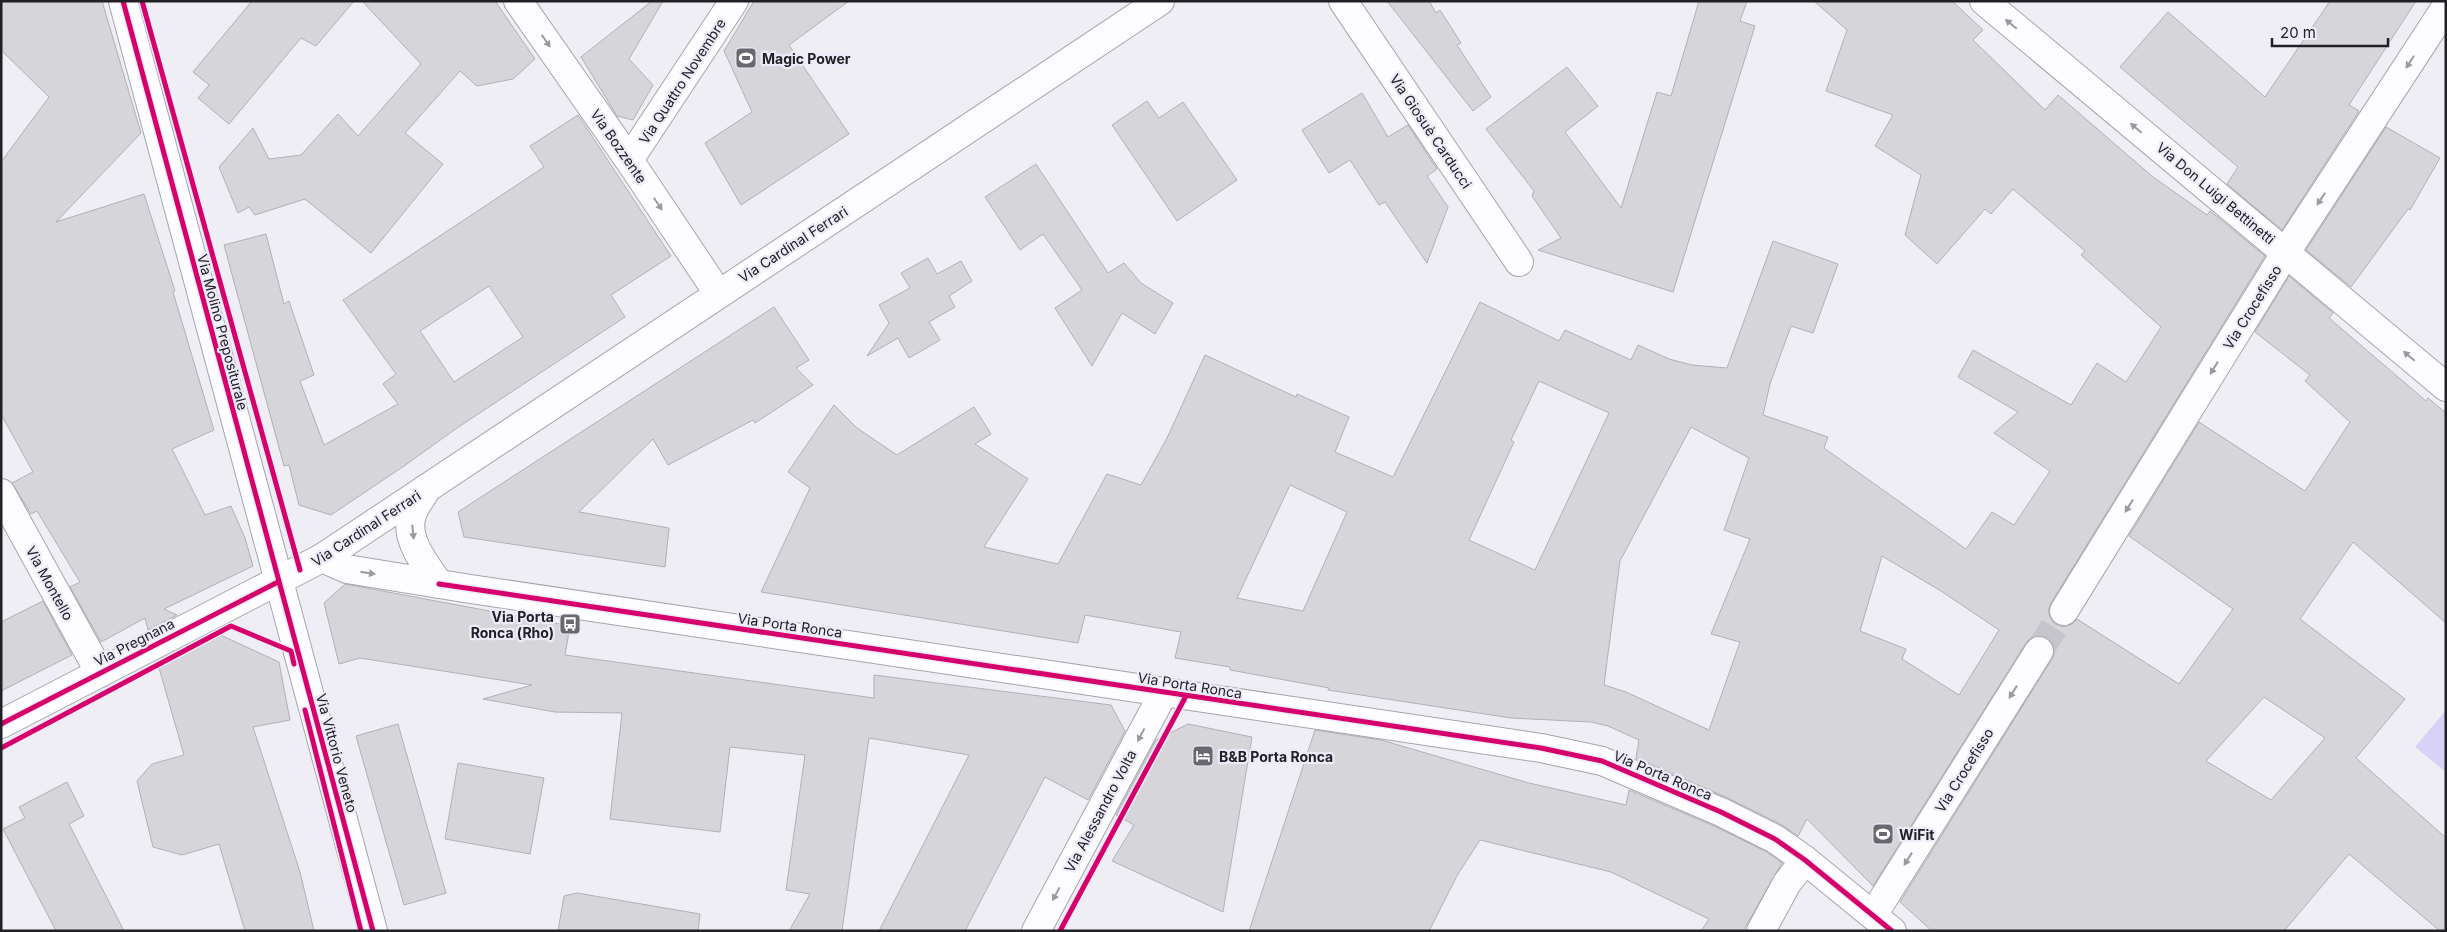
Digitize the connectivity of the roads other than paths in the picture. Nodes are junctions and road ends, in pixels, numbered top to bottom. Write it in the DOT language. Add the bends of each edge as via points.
graph roads {
  1 [pos="122,1"];
  2 [pos="518,1"];
  3 [pos="734,1"];
  4 [pos="1160,1"];
  5 [pos="1343,1"];
  6 [pos="1984,1"];
  7 [pos="2446,7"];
  8 [pos="630,160"];
  9 [pos="2286,252"];
  10 [pos="1519,262"];
  11 [pos="718,293"];
  12 [pos="2446,387"];
  13 [pos="427,488"];
  14 [pos="1,493"];
  15 [pos="322,558"];
  16 [pos="278,582"];
  17 [pos="439,584"];
  18 [pos="2064,611"];
  19 [pos="2039,651"];
  20 [pos="100,673"];
  21 [pos="1164,692"];
  22 [pos="1,724"];
  23 [pos="1806,860"];
  24 [pos="1883,923"];
  25 [pos="373,931"];
  26 [pos="1036,931"];
  27 [pos="1761,931"];
  1 -- 16 [label="street, Via Molino Prepositurale"];
  2 -- 8 [label="street, Via Bozzente, one-way"];
  3 -- 8 [label="street, Via Quattro Novembre"];
  4 -- 11 [label="street, Via Cardinal Ferrari"];
  5 -- 10 [label="street, Via Giosuè Carducci"];
  9 -- 6 [label="street, Via Don Luigi Bettinetti, one-way"];
  7 -- 9 [label="street, Via Crocefisso, one-way"];
  8 -- 11 [label="street, Via Bozzente, one-way"];
  12 -- 9 [label="street, Via Don Luigi Bettinetti, one-way"];
  9 -- 18 [label="street, Via Crocefisso, one-way"];
  11 -- 13 [label="street, Via Cardinal Ferrari"];
  13 -- 15 [label="street, Via Cardinal Ferrari"];
  13 -- 17 [label="street, Via Cardinal Ferrari, one-way" via="412,513 411,536"];
  14 -- 20 [label="street, Via Montello"];
  15 -- 16 [label="street, Via Cardinal Ferrari"];
  15 -- 17 [label="street, Via Porta Ronca, one-way" via="347,569"];
  16 -- 20 [label="street, Via Pregnana"];
  16 -- 25 [label="street, Via Vittorio Veneto"];
  17 -- 21 [label="street, Via Porta Ronca"];
  19 -- 24 [label="street, Via Crocefisso, one-way"];
  20 -- 22 [label="street, Via Pregnana"];
  21 -- 23 [label="street, Via Porta Ronca" via="1541,748 1602,761 1721,812 1775,839"];
  21 -- 26 [label="street, Via Alessandro Volta, one-way"];
  23 -- 24 [label="street, Via Porta Ronca"];
  23 -- 27 [label="street" via="1787,883"];
}
